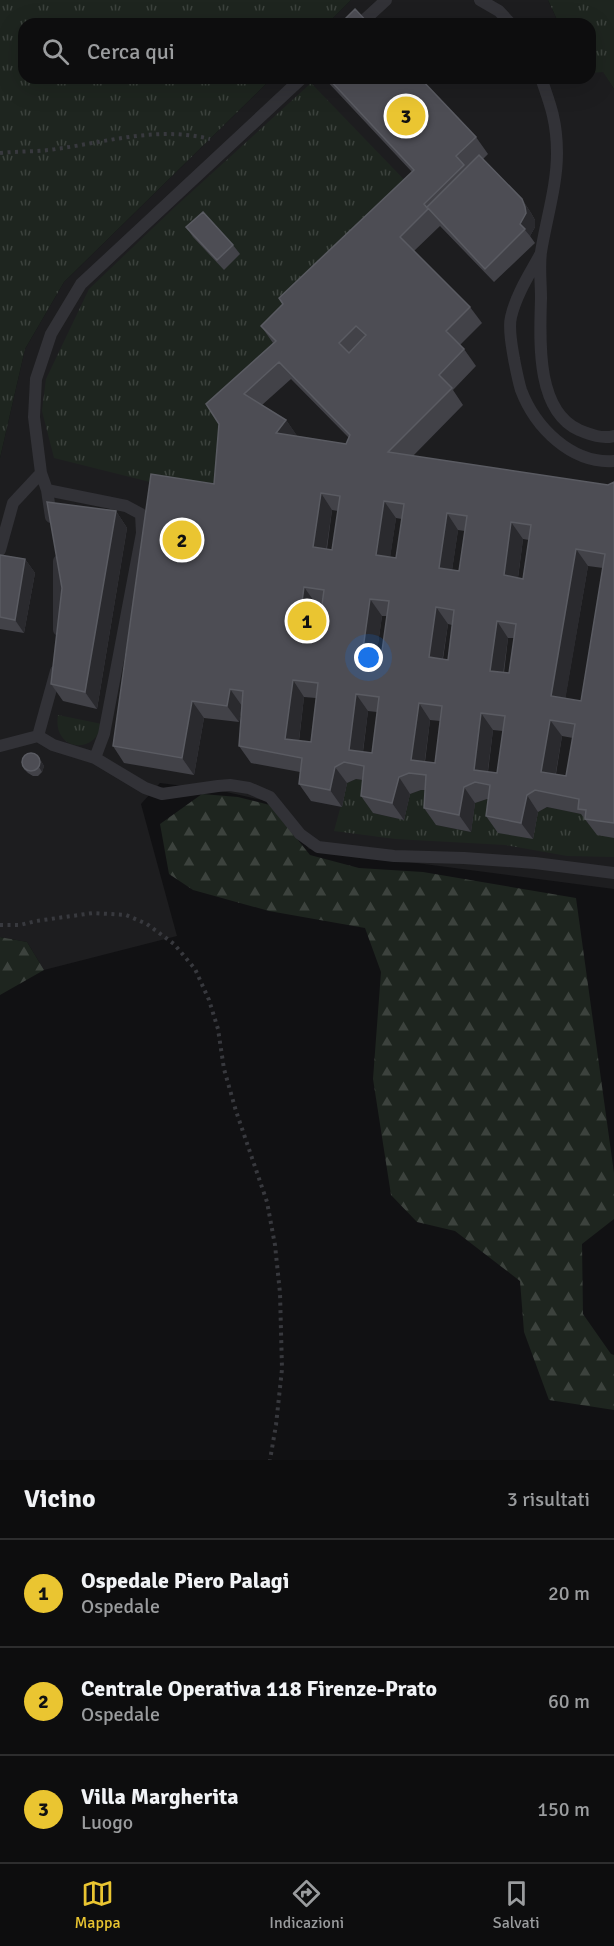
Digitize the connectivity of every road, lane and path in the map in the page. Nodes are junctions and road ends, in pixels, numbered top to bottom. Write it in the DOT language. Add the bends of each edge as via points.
graph roads {
  1 [pos="386,0"];
  2 [pos="480,0"];
  3 [pos="366,18"];
  4 [pos="505,18"];
  5 [pos="296,84"];
  6 [pos="543,84"];
  7 [pos="231,145"];
  8 [pos="0,153"];
  9 [pos="541,254"];
  10 [pos="614,436"];
  11 [pos="614,461"];
  12 [pos="41,473"];
  13 [pos="47,490"];
  14 [pos="0,550"];
  15 [pos="59,640"];
  16 [pos="58,662"];
  17 [pos="38,736"];
  18 [pos="0,746"];
  19 [pos="95,758"];
  20 [pos="614,873"];
  21 [pos="0,925"];
  22 [pos="270,1460"];
  1 -- 3 [label="lane"];
  2 -- 4 [label="lane"];
  5 -- 7 [label="lane"];
  6 -- 9 [label="lane" via="555,118 557,155"];
  7 -- 8 [label="path" via="194,135 145,134 54,149"];
  7 -- 12 [label="lane" via="81,284 51,334 36,379 34,417"];
  9 -- 10 [label="lane" via="539,335 551,400 572,427 591,435"];
  9 -- 11 [label="lane" via="520,290 510,320 521,389 534,417 552,437 592,459"];
  12 -- 13 [label="lane"];
  12 -- 14 [label="lane" via="13,503"];
  13 -- 15 [label="lane" via="60,565"];
  13 -- 19 [label="lane" via="126,506 141,514 142,533 104,734"];
  16 -- 17 [label="lane"];
  17 -- 18 [label="lane"];
  17 -- 19 [label="lane" via="53,746"];
  19 -- 20 [label="lane" via="162,794 224,785 249,788 270,797 300,834 318,847 394,856 535,863"];
  21 -- 22 [label="path" via="20,926 93,913 126,915 147,924 174,944 195,969 218,1029 224,1069 267,1202 275,1245 282,1369"];
}
